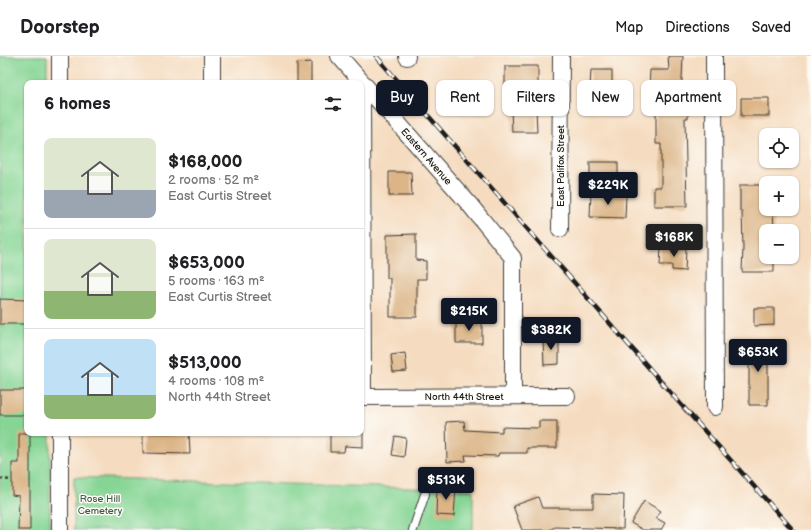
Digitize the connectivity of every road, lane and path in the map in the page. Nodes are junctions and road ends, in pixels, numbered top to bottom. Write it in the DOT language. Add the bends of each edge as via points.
graph roads {
  1 [pos="60,56"];
  2 [pos="212,56"];
  3 [pos="338,56"];
  4 [pos="561,56"];
  5 [pos="714,56"];
  6 [pos="60,80"];
  7 [pos="212,80"];
  8 [pos="359,80"];
  9 [pos="364,85"];
  10 [pos="560,229"];
  11 [pos="513,396"];
  12 [pos="567,396"];
  13 [pos="364,397"];
  14 [pos="716,407"];
  15 [pos="60,436"];
  16 [pos="0,479"];
  17 [pos="12,480"];
  18 [pos="425,494"];
  19 [pos="60,530"];
  20 [pos="413,530"];
  1 -- 6 [label="street"];
  2 -- 7 [label="street"];
  3 -- 8 [label="street, Eastern Avenue"];
  4 -- 10 [label="street, East Palifox Street"];
  5 -- 14 [label="street"];
  9 -- 11 [label="street, Eastern Avenue" via="470,205 513,258"];
  11 -- 12 [label="street, North 44th Street"];
  11 -- 13 [label="street, North 44th Street"];
  15 -- 19 [label="street"];
  16 -- 17 [label="path"];
  18 -- 20 [label="lane"];
}
